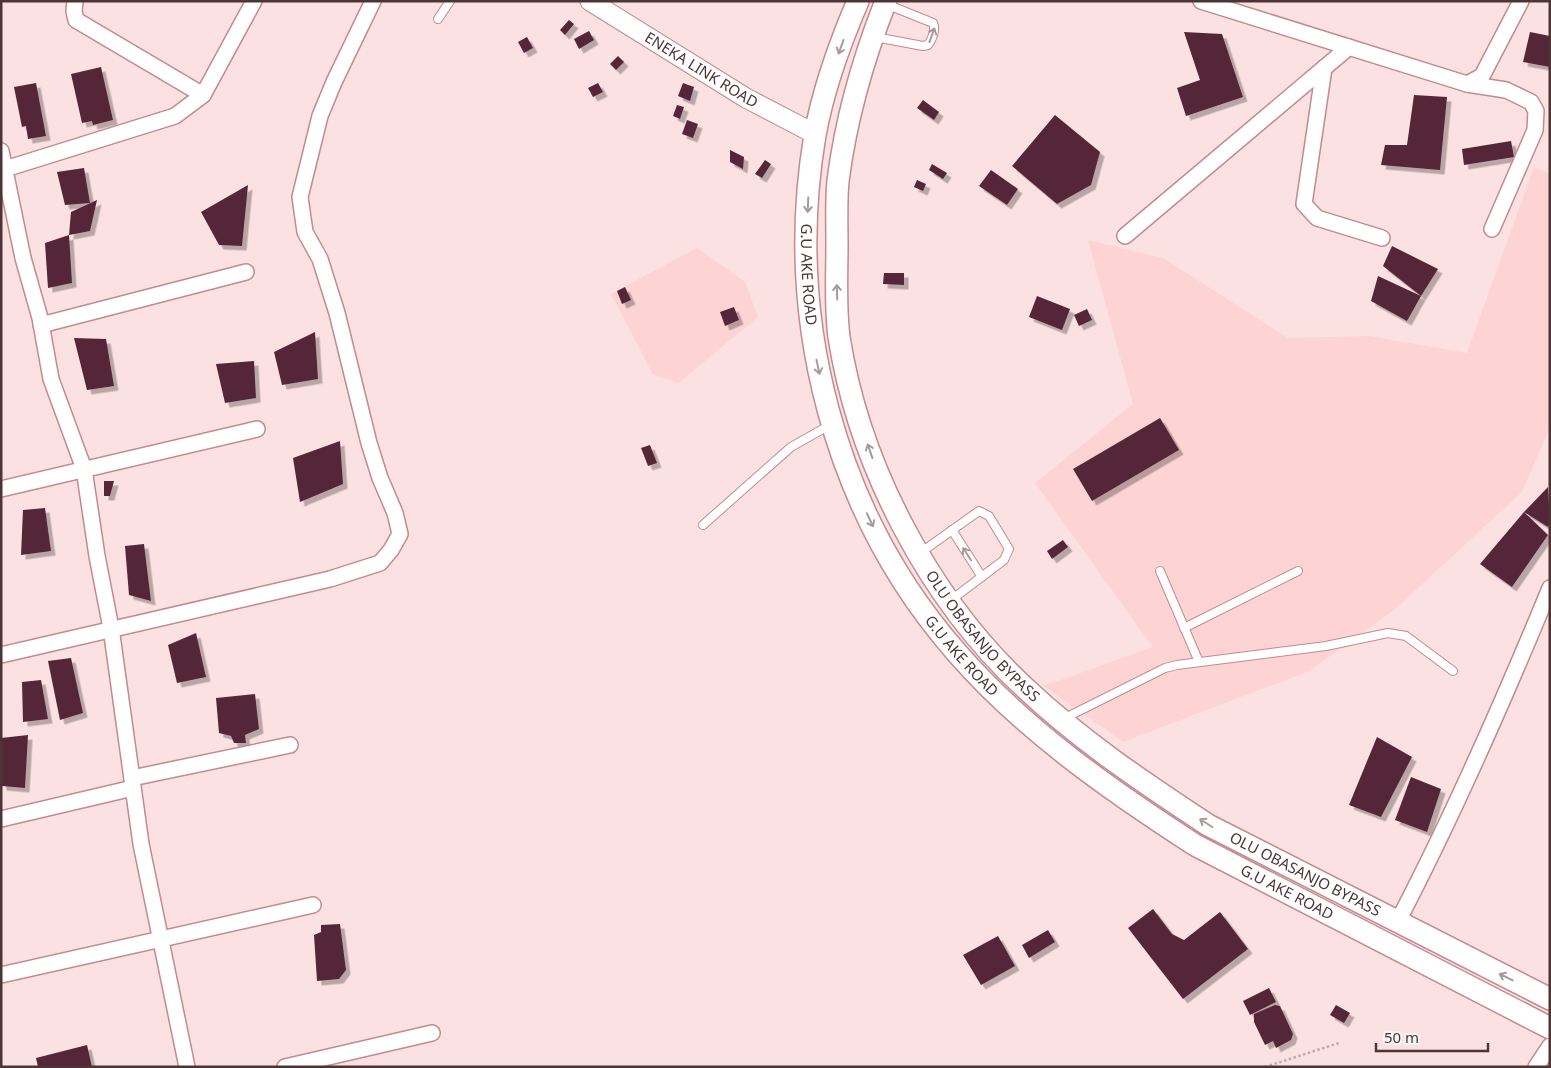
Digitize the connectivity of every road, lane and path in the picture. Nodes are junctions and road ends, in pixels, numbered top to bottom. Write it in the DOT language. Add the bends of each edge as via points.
graph roads {
  1 [pos="75,1"];
  2 [pos="254,1"];
  3 [pos="373,1"];
  4 [pos="450,1"];
  5 [pos="590,1"];
  6 [pos="858,1"];
  7 [pos="1201,1"];
  8 [pos="1521,1"];
  9 [pos="886,3"];
  10 [pos="438,19"];
  11 [pos="873,36"];
  12 [pos="1348,47"];
  13 [pos="1324,68"];
  14 [pos="1467,84"];
  15 [pos="203,95"];
  16 [pos="815,134"];
  17 [pos="1,151"];
  18 [pos="5,169"];
  19 [pos="1492,229"];
  20 [pos="1124,236"];
  21 [pos="1382,238"];
  22 [pos="246,272"];
  23 [pos="41,325"];
  24 [pos="832,424"];
  25 [pos="257,429"];
  26 [pos="84,469"];
  27 [pos="1,489"];
  28 [pos="703,525"];
  29 [pos="952,530"];
  30 [pos="918,554"];
  31 [pos="1160,571"];
  32 [pos="1298,571"];
  33 [pos="982,577"];
  34 [pos="1550,588"];
  35 [pos="950,602"];
  36 [pos="111,628"];
  37 [pos="1184,628"];
  38 [pos="1,655"];
  39 [pos="1199,662"];
  40 [pos="1453,671"];
  41 [pos="1061,720"];
  42 [pos="290,745"];
  43 [pos="132,783"];
  44 [pos="1,819"];
  45 [pos="313,905"];
  46 [pos="1397,923"];
  47 [pos="159,938"];
  48 [pos="1,975"];
  49 [pos="1550,999"];
  50 [pos="1550,1028"];
  51 [pos="432,1033"];
  52 [pos="1339,1043"];
  53 [pos="1550,1046"];
  54 [pos="187,1067"];
  55 [pos="285,1067"];
  56 [pos="1264,1067"];
  57 [pos="1536,1067"];
  1 -- 15 [label="street" via="76,20"];
  2 -- 15 [label="street"];
  3 -- 36 [label="street" via="320,116 300,197 306,232 320,259 337,313 369,442 380,478 396,513 400,534 380,563 330,579"];
  4 -- 10 [label="lane"];
  5 -- 16 [label="street, ENEKA LINK ROAD" via="746,98"];
  6 -- 16 [label="main road, G.U AKE ROAD, one-way" via="833,70"];
  7 -- 12 [label="street"];
  8 -- 14 [label="street" via="1482,76"];
  9 -- 11 [label="main road, OLU OBASANJO BYPASS"];
  11 -- 9 [label="lane, one-way" via="923,46 931,40 933,23"];
  30 -- 11 [label="main road, OLU OBASANJO BYPASS, one-way" via="895,514 875,466 839,336 838,182 850,113"];
  12 -- 13 [label="street"];
  12 -- 14 [label="street"];
  13 -- 20 [label="street"];
  13 -- 21 [label="street" via="1304,204 1317,218"];
  14 -- 19 [label="street" via="1506,90 1530,102 1536,111 1534,130"];
  15 -- 18 [label="street" via="175,116"];
  16 -- 24 [label="main road, G.U AKE ROAD, one-way" via="806,252 814,346"];
  17 -- 18 [label="street"];
  18 -- 23 [label="street"];
  22 -- 23 [label="street"];
  23 -- 26 [label="street" via="51,379"];
  24 -- 28 [label="lane" via="791,447"];
  24 -- 50 [label="main road, G.U AKE ROAD, one-way" via="858,495 884,551 914,599 957,653 1043,735 1093,776 1195,845"];
  25 -- 26 [label="street"];
  26 -- 27 [label="street"];
  26 -- 36 [label="street"];
  29 -- 30 [label="lane"];
  33 -- 29 [label="lane, one-way"];
  29 -- 33 [label="lane" via="978,511 989,516 1009,548 1004,560"];
  30 -- 35 [label="main road, OLU OBASANJO BYPASS"];
  31 -- 37 [label="lane"];
  32 -- 37 [label="lane"];
  33 -- 35 [label="lane"];
  34 -- 46 [label="street" via="1441,840"];
  35 -- 41 [label="main road, OLU OBASANJO BYPASS" via="985,647"];
  36 -- 38 [label="street"];
  36 -- 43 [label="street"];
  37 -- 39 [label="lane"];
  39 -- 40 [label="lane" via="1326,646 1388,633 1406,636"];
  39 -- 41 [label="lane" via="1165,668"];
  46 -- 41 [label="main road, OLU OBASANJO BYPASS, one-way" via="1208,825 1100,751"];
  42 -- 43 [label="street"];
  43 -- 44 [label="street"];
  43 -- 47 [label="street"];
  45 -- 47 [label="street"];
  49 -- 46 [label="main road, OLU OBASANJO BYPASS, one-way"];
  47 -- 48 [label="street"];
  47 -- 54 [label="street"];
  51 -- 55 [label="street"];
  52 -- 56 [label="path"];
  53 -- 57 [label="street"];
}
